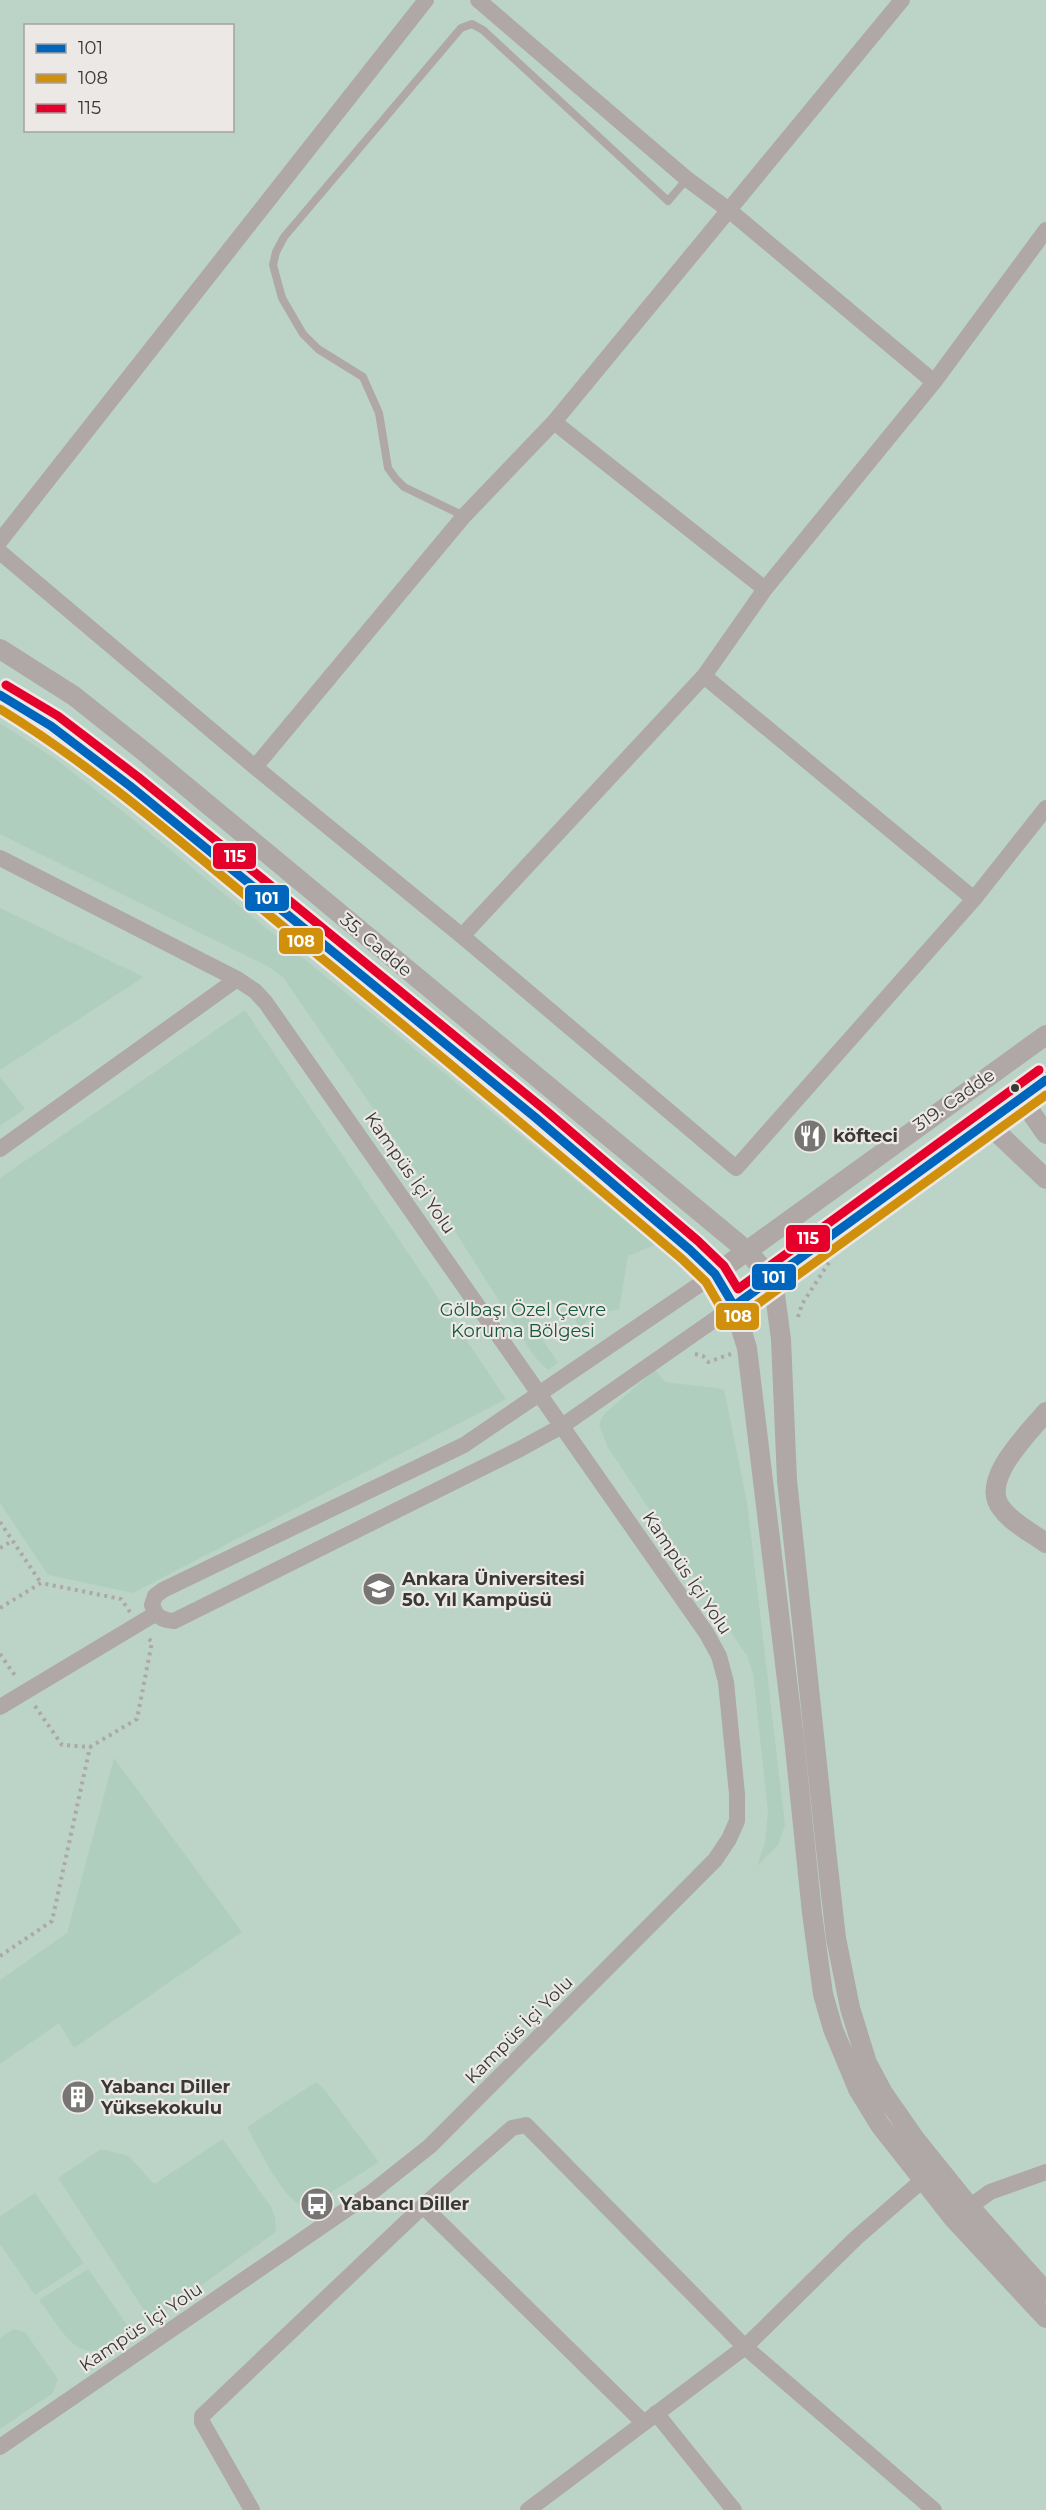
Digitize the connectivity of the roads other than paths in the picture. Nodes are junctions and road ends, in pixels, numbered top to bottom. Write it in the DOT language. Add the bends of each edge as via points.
graph roads {
  1 [pos="426,0"];
  2 [pos="478,0"];
  3 [pos="902,0"];
  4 [pos="687,179"];
  5 [pos="730,211"];
  6 [pos="1046,230"];
  7 [pos="934,382"];
  8 [pos="554,422"];
  9 [pos="464,516"];
  10 [pos="0,541"];
  11 [pos="2,559"];
  12 [pos="765,590"];
  13 [pos="0,650"];
  14 [pos="704,676"];
  15 [pos="0,695"];
  16 [pos="255,767"];
  17 [pos="1046,808"];
  18 [pos="0,858"];
  19 [pos="974,898"];
  20 [pos="462,936"];
  21 [pos="237,979"];
  22 [pos="1046,1035"];
  23 [pos="1046,1080"];
  24 [pos="1021,1098"];
  25 [pos="986,1122"];
  26 [pos="1046,1134"];
  27 [pos="0,1149"];
  28 [pos="1046,1179"];
  29 [pos="746,1250"];
  30 [pos="715,1274"];
  31 [pos="772,1280"];
  32 [pos="734,1306"];
  33 [pos="539,1392"];
  34 [pos="1046,1412"];
  35 [pos="562,1426"];
  36 [pos="1046,1543"];
  37 [pos="155,1614"];
  38 [pos="0,1707"];
  39 [pos="939,2167"];
  40 [pos="1046,2172"];
  41 [pos="922,2179"];
  42 [pos="423,2206"];
  43 [pos="961,2213"];
  44 [pos="1046,2292"];
  45 [pos="1046,2318"];
  46 [pos="745,2347"];
  47 [pos="650,2417"];
  48 [pos="0,2447"];
  49 [pos="252,2510"];
  50 [pos="528,2510"];
  51 [pos="734,2510"];
  52 [pos="934,2510"];
  1 -- 10 [label="street"];
  2 -- 4 [label="street"];
  3 -- 5 [label="street"];
  4 -- 5 [label="street"];
  4 -- 9 [label="lane" via="668,201 472,24 461,28 284,237 273,266 282,298 303,334 318,349 363,377 379,412 388,468 404,487"];
  5 -- 7 [label="street"];
  5 -- 8 [label="street"];
  6 -- 7 [label="street"];
  7 -- 12 [label="street"];
  8 -- 9 [label="street"];
  8 -- 12 [label="street"];
  9 -- 16 [label="street"];
  11 -- 16 [label="street"];
  12 -- 14 [label="street"];
  13 -- 29 [label="street, 35. Cadde" via="116,728"];
  14 -- 19 [label="street"];
  14 -- 20 [label="street"];
  15 -- 30 [label="street, 35. Cadde" via="51,726 130,786 536,1118"];
  16 -- 20 [label="street"];
  17 -- 19 [label="street"];
  18 -- 21 [label="street, Kampüs İçi Yolu"];
  19 -- 20 [label="street" via="736,1168"];
  21 -- 27 [label="street"];
  21 -- 33 [label="street, Kampüs İçi Yolu" via="255,991 281,1022"];
  22 -- 29 [label="street, 319. Cadde"];
  23 -- 24 [label="street, 319. Cadde"];
  24 -- 25 [label="street, 319. Cadde"];
  24 -- 26 [label="street"];
  25 -- 28 [label="street"];
  25 -- 31 [label="street, 319. Cadde"];
  29 -- 30 [label="street, 319. Cadde"];
  29 -- 31 [label="street, 35. Cadde"];
  30 -- 32 [label="street, 35. Cadde"];
  30 -- 33 [label="street"];
  31 -- 32 [label="street, 319. Cadde"];
  31 -- 39 [label="street" via="781,1339 788,1480 836,1938 850,2008 867,2063 883,2093"];
  32 -- 35 [label="street"];
  32 -- 41 [label="street, 35. Cadde" via="747,1348 823,1994 833,2030 858,2089"];
  33 -- 35 [label="street, Kampüs İçi Yolu"];
  33 -- 37 [label="street" via="464,1444 163,1590 155,1596"];
  34 -- 36 [label="street" via="1006,1462 995,1483 994,1497 1002,1510"];
  35 -- 37 [label="street" via="190,1614 174,1621"];
  35 -- 48 [label="street, Kampüs İçi Yolu" via="719,1656 726,1682 737,1794 737,1821 729,1839 715,1860 404,2168"];
  37 -- 38 [label="street"];
  39 -- 41 [label="street"];
  39 -- 43 [label="street"];
  40 -- 43 [label="street" via="990,2192"];
  41 -- 43 [label="street, 35. Cadde"];
  41 -- 46 [label="street"];
  42 -- 46 [label="street" via="512,2128 525,2125"];
  42 -- 47 [label="street"];
  42 -- 49 [label="street" via="202,2416 201,2422"];
  43 -- 44 [label="street"];
  43 -- 45 [label="street"];
  46 -- 47 [label="street"];
  46 -- 52 [label="street"];
  47 -- 50 [label="street"];
  47 -- 51 [label="street"];
}
